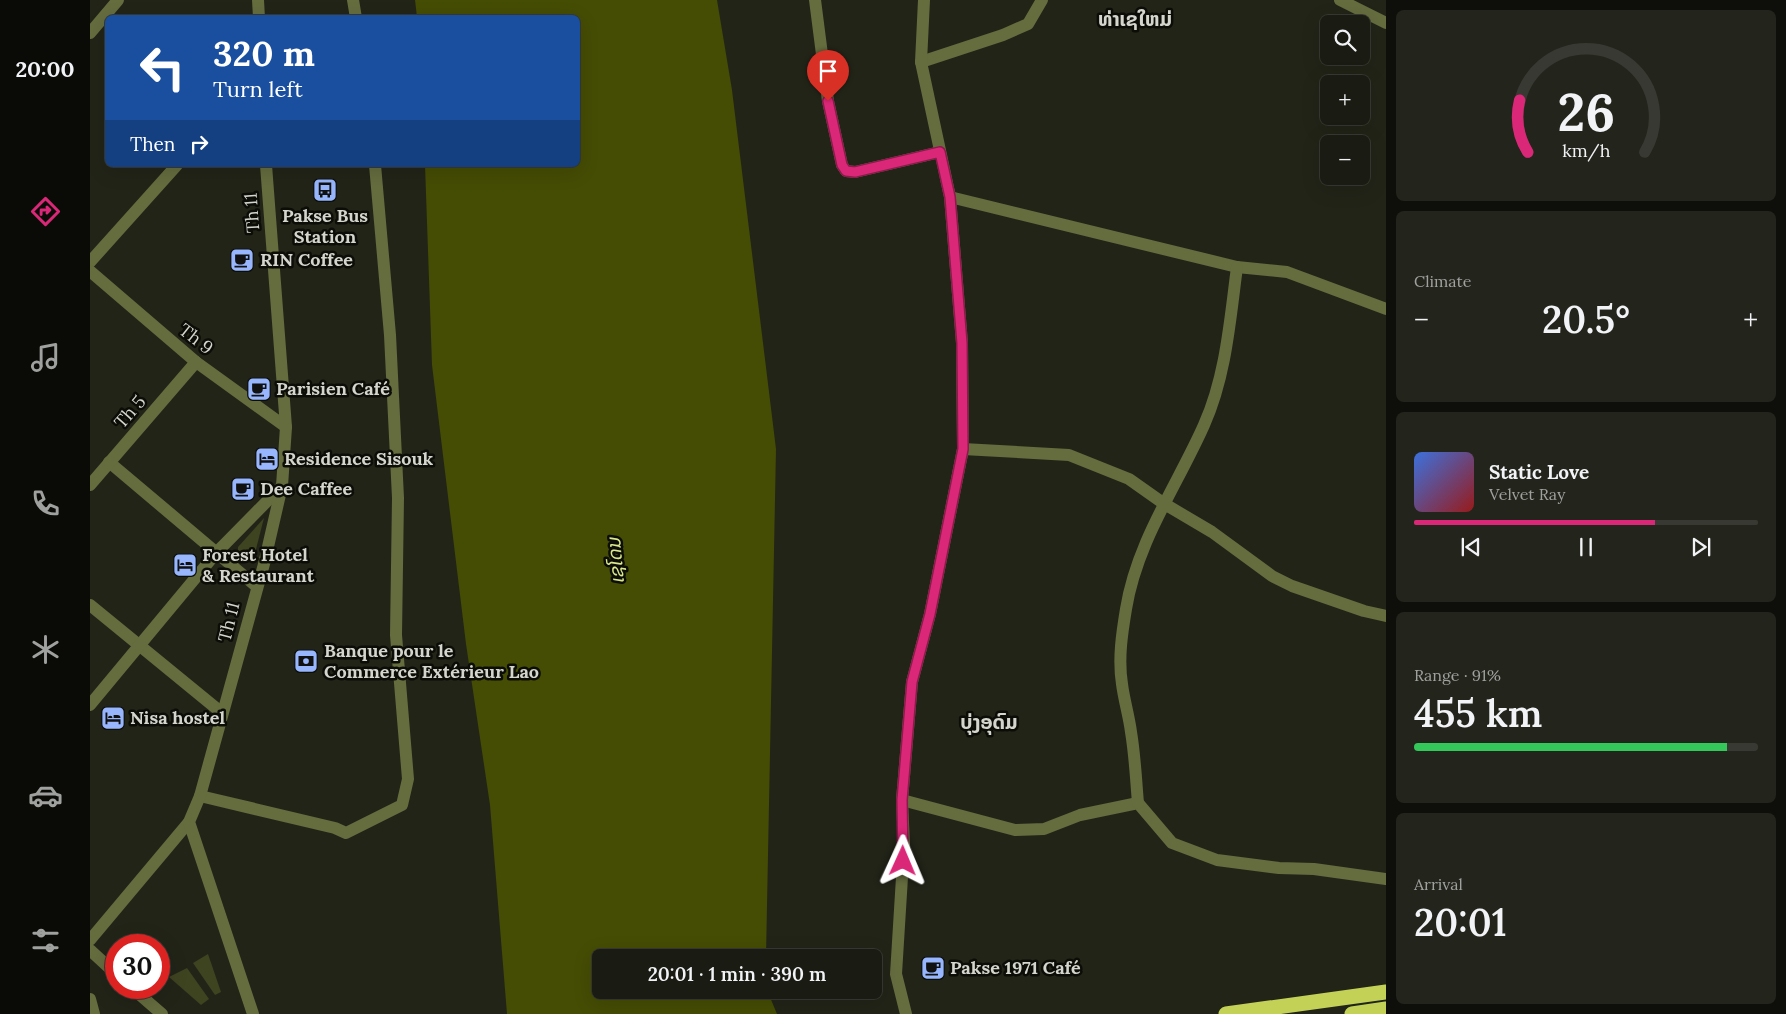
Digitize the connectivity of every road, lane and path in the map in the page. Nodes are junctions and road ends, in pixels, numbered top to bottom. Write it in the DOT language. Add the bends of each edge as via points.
graph roads {
  1 [pos="118,0"];
  2 [pos="258,0"];
  3 [pos="353,0"];
  4 [pos="815,0"];
  5 [pos="924,0"];
  6 [pos="1042,0"];
  7 [pos="1340,0"];
  8 [pos="105,15"];
  9 [pos="105,15"];
  10 [pos="259,15"];
  11 [pos="356,15"];
  12 [pos="1386,23"];
  13 [pos="90,33"];
  14 [pos="921,62"];
  15 [pos="940,152"];
  16 [pos="175,167"];
  17 [pos="266,167"];
  18 [pos="375,167"];
  19 [pos="950,197"];
  20 [pos="90,262"];
  21 [pos="1237,267"];
  22 [pos="90,271"];
  23 [pos="1386,309"];
  24 [pos="196,362"];
  25 [pos="286,427"];
  26 [pos="963,449"];
  27 [pos="109,462"];
  28 [pos="90,485"];
  29 [pos="282,486"];
  30 [pos="1163,503"];
  31 [pos="217,552"];
  32 [pos="256,586"];
  33 [pos="90,605"];
  34 [pos="1386,616"];
  35 [pos="141,646"];
  36 [pos="90,705"];
  37 [pos="222,713"];
  38 [pos="200,796"];
  39 [pos="902,800"];
  40 [pos="1138,804"];
  41 [pos="189,822"];
  42 [pos="1386,879"];
  43 [pos="90,940"];
  44 [pos="90,950"];
  45 [pos="105,964"];
  46 [pos="1386,992"];
  47 [pos="90,999"];
  48 [pos="145,999"];
  49 [pos="1386,1009"];
  50 [pos="94,1014"];
  51 [pos="162,1014"];
  52 [pos="253,1014"];
  53 [pos="906,1014"];
  54 [pos="1226,1014"];
  55 [pos="1352,1014"];
  1 -- 8 [label="street"];
  2 -- 10 [label="street"];
  3 -- 11 [label="street"];
  4 -- 15 [label="street" via="828,101 846,171 855,172"];
  5 -- 14 [label="street"];
  6 -- 14 [label="street" via="1028,24"];
  7 -- 12 [label="street"];
  9 -- 13 [label="street"];
  14 -- 15 [label="street"];
  15 -- 19 [label="street"];
  16 -- 20 [label="street"];
  17 -- 25 [label="street, Th 11"];
  18 -- 38 [label="street" via="390,335 398,498 396,635 408,779 402,805 346,833"];
  19 -- 21 [label="street"];
  19 -- 26 [label="street" via="962,343"];
  21 -- 23 [label="street" via="1286,272"];
  21 -- 30 [label="street" via="1218,386 1204,425"];
  22 -- 24 [label="street, Th 9"];
  24 -- 25 [label="street, Th 9"];
  24 -- 27 [label="street, Th 5"];
  25 -- 29 [label="street, Th 11"];
  26 -- 30 [label="street" via="1069,455 1130,479"];
  26 -- 39 [label="street" via="930,614 912,682"];
  27 -- 28 [label="street, Th 5"];
  27 -- 31 [label="street"];
  29 -- 31 [label="street"];
  29 -- 32 [label="street, Th 11"];
  30 -- 34 [label="street" via="1202,525 1272,576 1364,612"];
  30 -- 40 [label="street" via="1138,561 1126,607 1121,644 1122,682"];
  31 -- 32 [label="street"];
  31 -- 35 [label="street"];
  32 -- 37 [label="street, Th 11"];
  33 -- 35 [label="street"];
  35 -- 36 [label="street"];
  35 -- 37 [label="street"];
  37 -- 38 [label="street, Th 11"];
  38 -- 41 [label="street, Th 11"];
  39 -- 40 [label="street" via="1014,830 1044,829 1080,815"];
  39 -- 53 [label="street" via="904,845 896,974"];
  40 -- 42 [label="street" via="1172,843 1218,860"];
  41 -- 43 [label="street, Th 11"];
  41 -- 52 [label="street"];
  44 -- 45 [label="street"];
  46 -- 54 [label="highway"];
  47 -- 50 [label="street"];
  48 -- 51 [label="street"];
  49 -- 55 [label="highway"];
}
